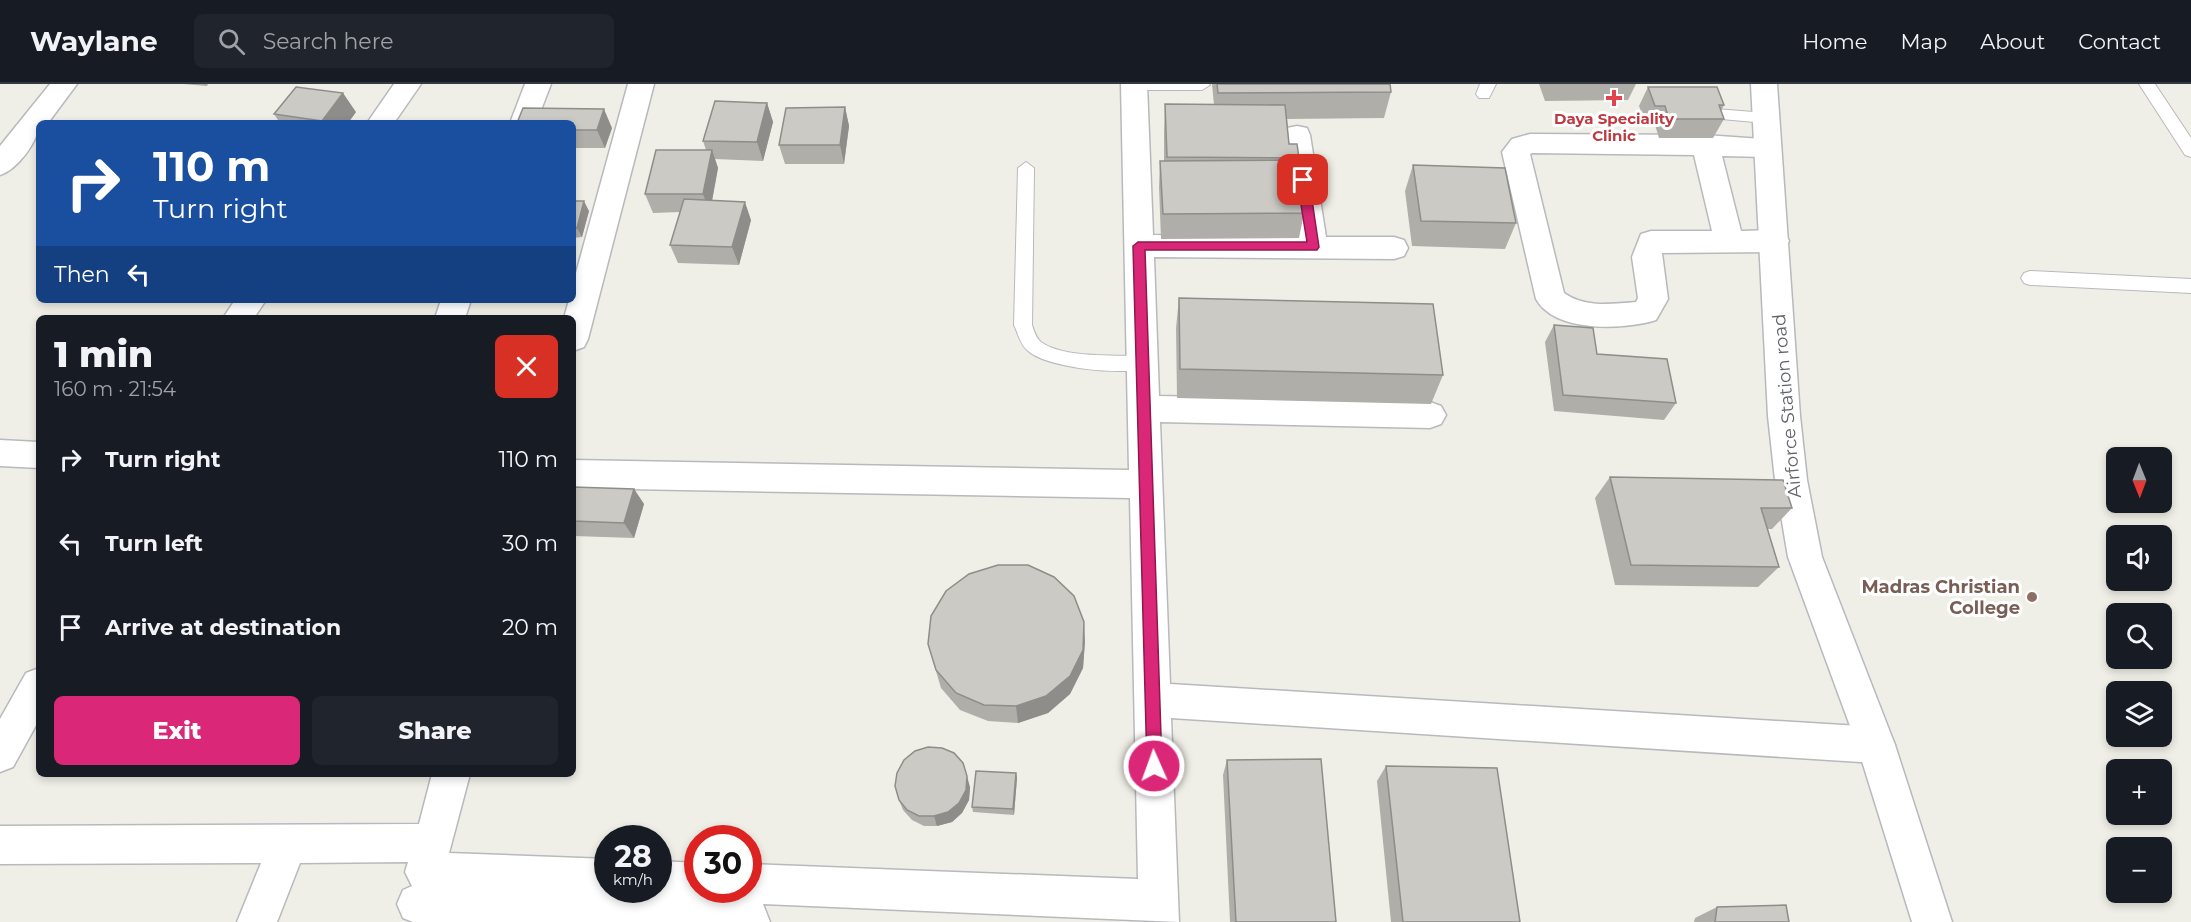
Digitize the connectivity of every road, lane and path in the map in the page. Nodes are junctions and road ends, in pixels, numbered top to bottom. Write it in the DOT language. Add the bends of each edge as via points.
graph roads {
  1 [pos="64,84"];
  2 [pos="408,84"];
  3 [pos="537,84"];
  4 [pos="641,84"];
  5 [pos="1134,84"];
  6 [pos="1202,84"];
  7 [pos="1764,84"];
  8 [pos="2147,84"];
  9 [pos="1204,103"];
  10 [pos="1716,114"];
  11 [pos="382,120"];
  12 [pos="524,120"];
  13 [pos="1766,132"];
  14 [pos="1297,135"];
  15 [pos="1705,144"];
  16 [pos="2191,151"];
  17 [pos="0,165"];
  18 [pos="1026,168"];
  19 [pos="1729,240"];
  20 [pos="1775,241"];
  21 [pos="1138,246"];
  22 [pos="1313,247"];
  23 [pos="1394,248"];
  24 [pos="2030,278"];
  25 [pos="2191,286"];
  26 [pos="576,328"];
  27 [pos="1141,363"];
  28 [pos="1143,409"];
  29 [pos="1430,414"];
  30 [pos="0,453"];
  31 [pos="36,455"];
  32 [pos="576,474"];
  33 [pos="1146,484"];
  34 [pos="36,690"];
  35 [pos="1152,700"];
  36 [pos="1876,746"];
  37 [pos="0,754"];
  38 [pos="450,777"];
  39 [pos="288,844"];
  40 [pos="0,845"];
  41 [pos="594,879"];
  42 [pos="421,885"];
  43 [pos="762,885"];
  44 [pos="1159,911"];
  45 [pos="464,913"];
  46 [pos="257,922"];
  47 [pos="750,922"];
  48 [pos="1932,922"];
  1 -- 17 [label="street"];
  2 -- 11 [label="street"];
  3 -- 12 [label="street"];
  4 -- 26 [label="street"];
  5 -- 6 [label="lane"];
  5 -- 21 [label="street"];
  6 -- 9 [label="lane"];
  7 -- 13 [label="street, Airforce Station road"];
  8 -- 16 [label="lane"];
  10 -- 13 [label="lane"];
  13 -- 15 [label="street"];
  13 -- 20 [label="street, Airforce Station road"];
  14 -- 22 [label="street"];
  15 -- 19 [label="street"];
  15 -- 19 [label="street" via="1530,142 1516,152 1551,299 1563,309 1616,316 1645,312 1653,299 1646,257 1651,242"];
  18 -- 27 [label="lane" via="1023,326 1034,346 1091,362"];
  19 -- 20 [label="street"];
  20 -- 36 [label="street, Airforce Station road" via="1784,417 1805,557"];
  21 -- 22 [label="street"];
  21 -- 27 [label="street"];
  22 -- 23 [label="street"];
  24 -- 25 [label="lane"];
  27 -- 28 [label="street"];
  28 -- 29 [label="street"];
  28 -- 33 [label="street"];
  30 -- 31 [label="street"];
  32 -- 33 [label="street"];
  33 -- 35 [label="street"];
  34 -- 37 [label="street"];
  35 -- 36 [label="street"];
  35 -- 44 [label="street"];
  36 -- 48 [label="street, Airforce Station road"];
  38 -- 42 [label="street"];
  39 -- 40 [label="street"];
  39 -- 42 [label="street"];
  39 -- 46 [label="street"];
  41 -- 42 [label="street"];
  42 -- 45 [label="street"];
  43 -- 44 [label="street"];
  45 -- 47 [label="street" via="725,907"];
}
